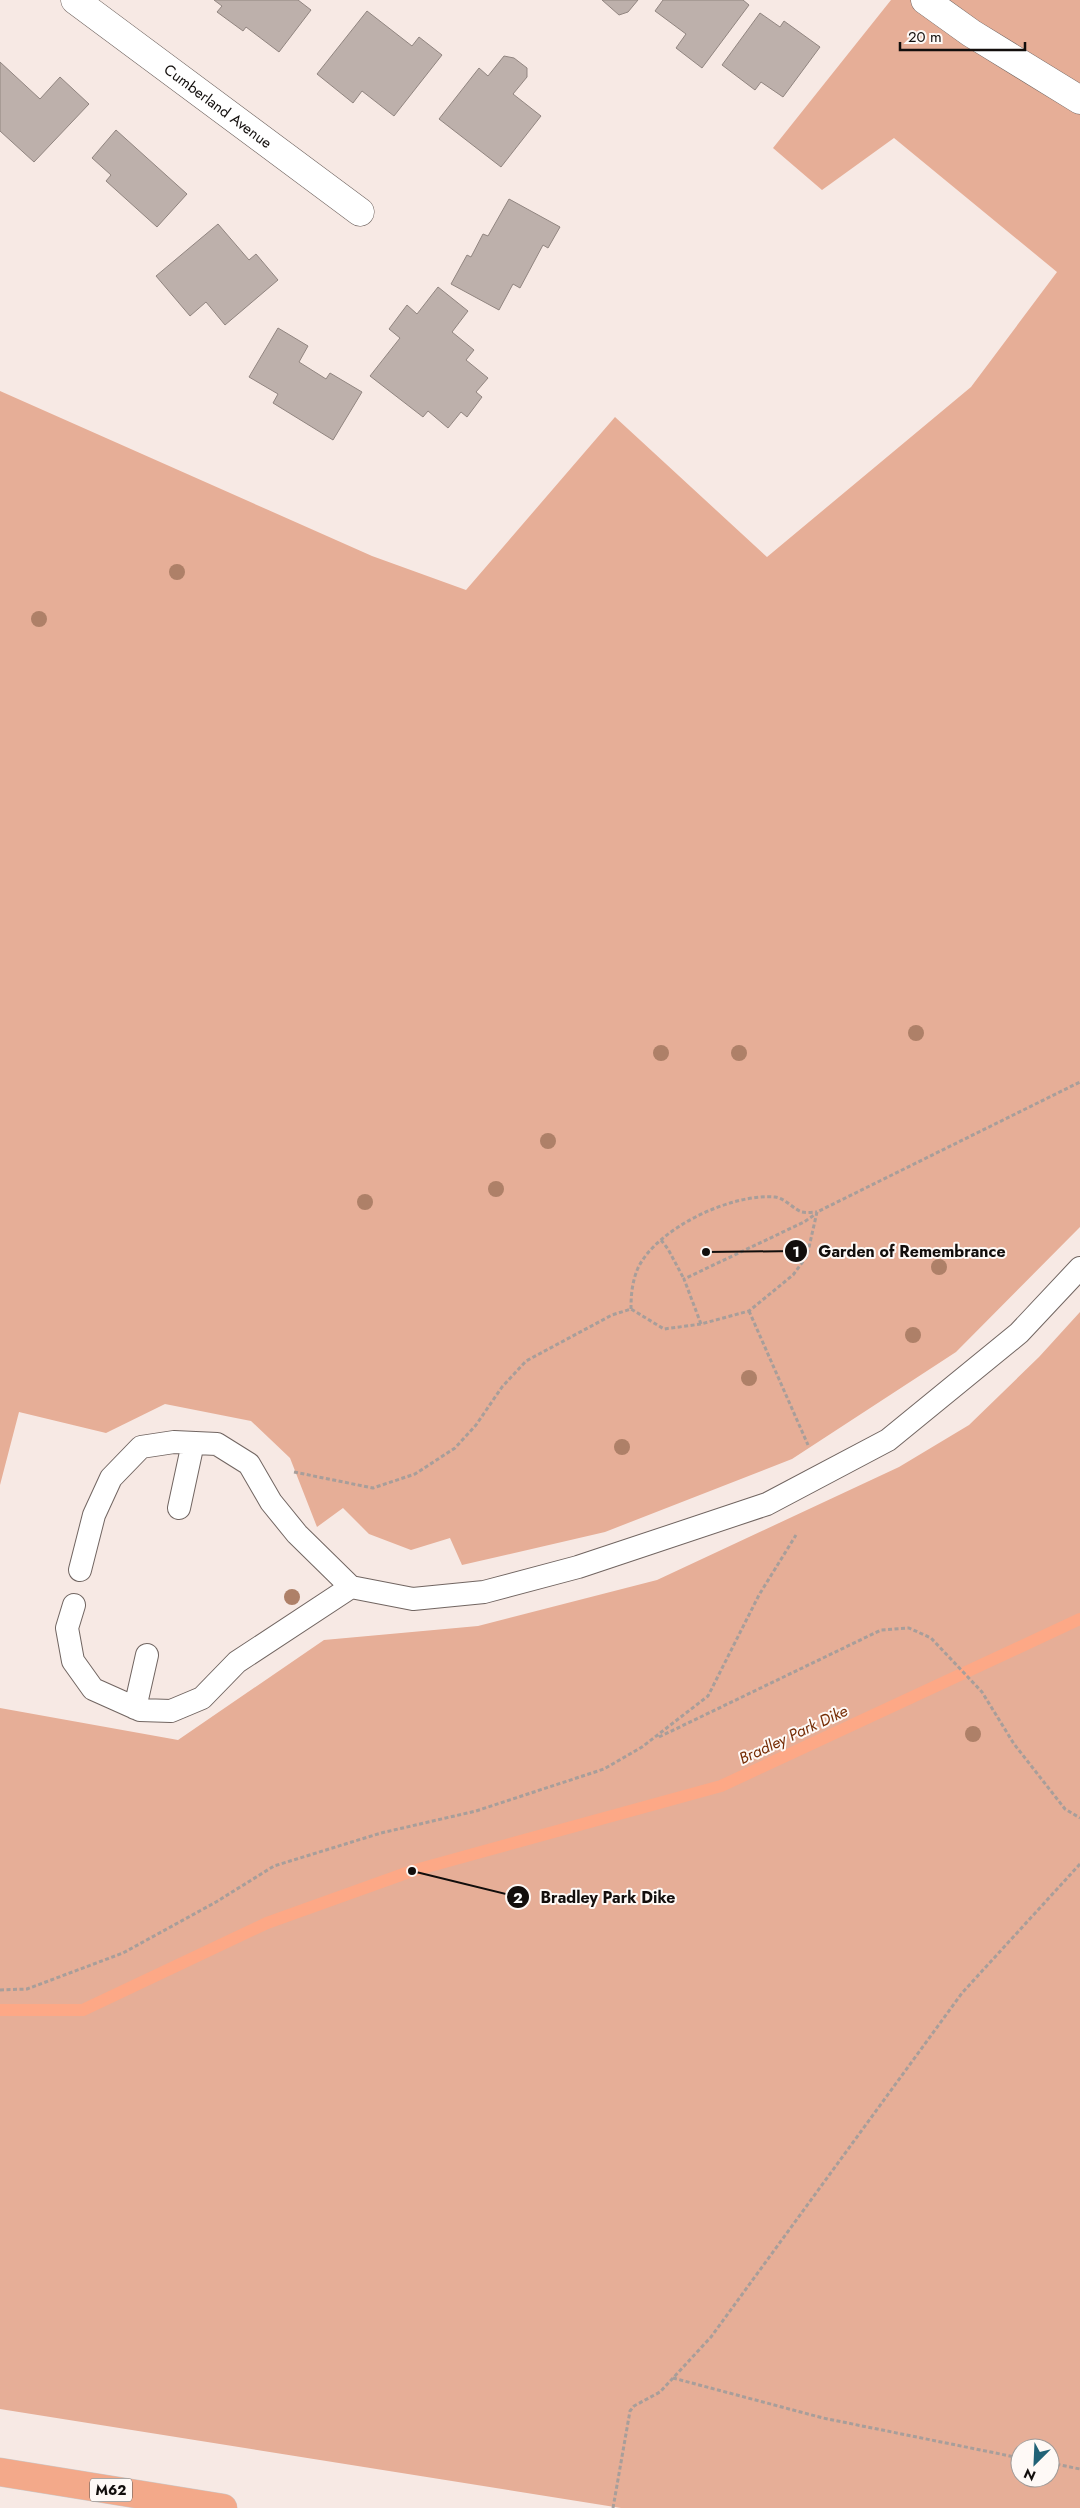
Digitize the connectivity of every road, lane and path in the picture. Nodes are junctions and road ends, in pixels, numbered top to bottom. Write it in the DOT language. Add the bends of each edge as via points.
graph roads {
  1 [pos="75,0"];
  2 [pos="925,0"];
  3 [pos="1080,100"];
  4 [pos="360,212"];
  5 [pos="1080,1082"];
  6 [pos="817,1212"];
  7 [pos="661,1240"];
  8 [pos="1080,1268"];
  9 [pos="684,1279"];
  10 [pos="631,1309"];
  11 [pos="749,1311"];
  12 [pos="701,1324"];
  13 [pos="193,1443"];
  14 [pos="249,1464"];
  15 [pos="826,1472"];
  16 [pos="179,1508"];
  17 [pos="796,1535"];
  18 [pos="80,1570"];
  19 [pos="351,1588"];
  20 [pos="74,1605"];
  21 [pos="147,1655"];
  22 [pos="135,1708"];
  23 [pos="652,1740"];
  24 [pos="1080,1818"];
  25 [pos="1080,1864"];
  26 [pos="0,1990"];
  27 [pos="673,2378"];
  28 [pos="1010,2456"];
  29 [pos="1060,2465"];
  30 [pos="1080,2469"];
  31 [pos="0,2472"];
  32 [pos="223,2508"];
  33 [pos="613,2508"];
  1 -- 4 [label="street, Cumberland Avenue"];
  2 -- 3 [label="street"];
  5 -- 6 [label="path"];
  6 -- 7 [label="path" via="802,1212 777,1197 738,1201 688,1220"];
  6 -- 9 [label="path" via="804,1222"];
  6 -- 11 [label="path" via="807,1256 793,1275"];
  7 -- 9 [label="path"];
  7 -- 10 [label="path" via="639,1267 630,1292"];
  8 -- 15 [label="lane" via="1019,1333 888,1440"];
  9 -- 12 [label="path"];
  10 -- 12 [label="path" via="664,1330"];
  10 -- 14 [label="path" via="612,1315 526,1361 460,1442 415,1474 373,1488"];
  11 -- 12 [label="path"];
  11 -- 15 [label="path" via="808,1445"];
  13 -- 14 [label="lane" via="217,1444"];
  13 -- 16 [label="lane"];
  13 -- 18 [label="lane" via="140,1447 111,1478 94,1515"];
  14 -- 19 [label="lane" via="271,1502 297,1534"];
  15 -- 19 [label="lane" via="767,1504 578,1567 484,1592 413,1599"];
  17 -- 23 [label="path" via="759,1595 708,1696"];
  19 -- 22 [label="lane" via="237,1662 202,1698 171,1711"];
  20 -- 22 [label="lane" via="66,1628 73,1662 94,1689"];
  21 -- 22 [label="lane"];
  23 -- 24 [label="path" via="881,1630 910,1628 931,1638 982,1692 1014,1744 1065,1809"];
  23 -- 26 [label="path" via="604,1769 476,1811 381,1833 274,1866 216,1902 123,1952 27,1989"];
  25 -- 27 [label="path" via="962,1994 711,2337"];
  27 -- 28 [label="path" via="823,2418"];
  27 -- 33 [label="path" via="660,2392 630,2411"];
  29 -- 30 [label="path"];
  31 -- 32 [label="highway, M62"];
}
